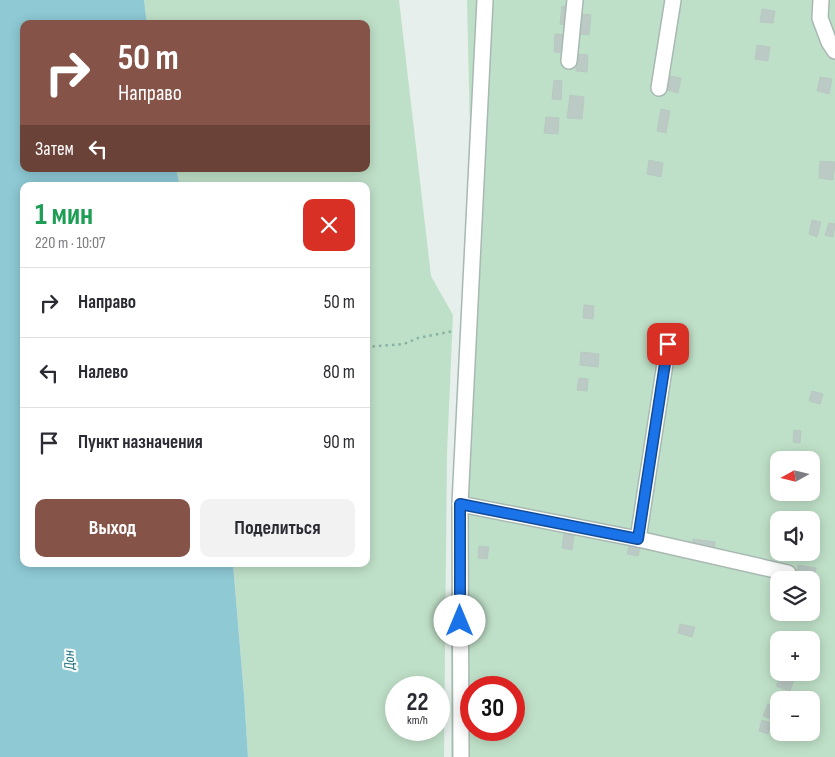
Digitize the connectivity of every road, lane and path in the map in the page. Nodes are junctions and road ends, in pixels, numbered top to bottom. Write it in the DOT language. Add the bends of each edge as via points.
graph roads {
  1 [pos="485,0"];
  2 [pos="575,0"];
  3 [pos="673,0"];
  4 [pos="821,0"];
  5 [pos="835,51"];
  6 [pos="569,61"];
  7 [pos="659,88"];
  8 [pos="468,328"];
  9 [pos="668,344"];
  10 [pos="370,347"];
  11 [pos="460,504"];
  12 [pos="638,539"];
  13 [pos="779,571"];
  14 [pos="461,757"];
  1 -- 8 [label="street"];
  2 -- 6 [label="street"];
  3 -- 7 [label="street"];
  4 -- 5 [label="street" via="820,18"];
  8 -- 10 [label="path" via="404,344"];
  8 -- 11 [label="street"];
  9 -- 12 [label="street"];
  11 -- 12 [label="street"];
  11 -- 14 [label="street"];
  12 -- 13 [label="street"];
}
